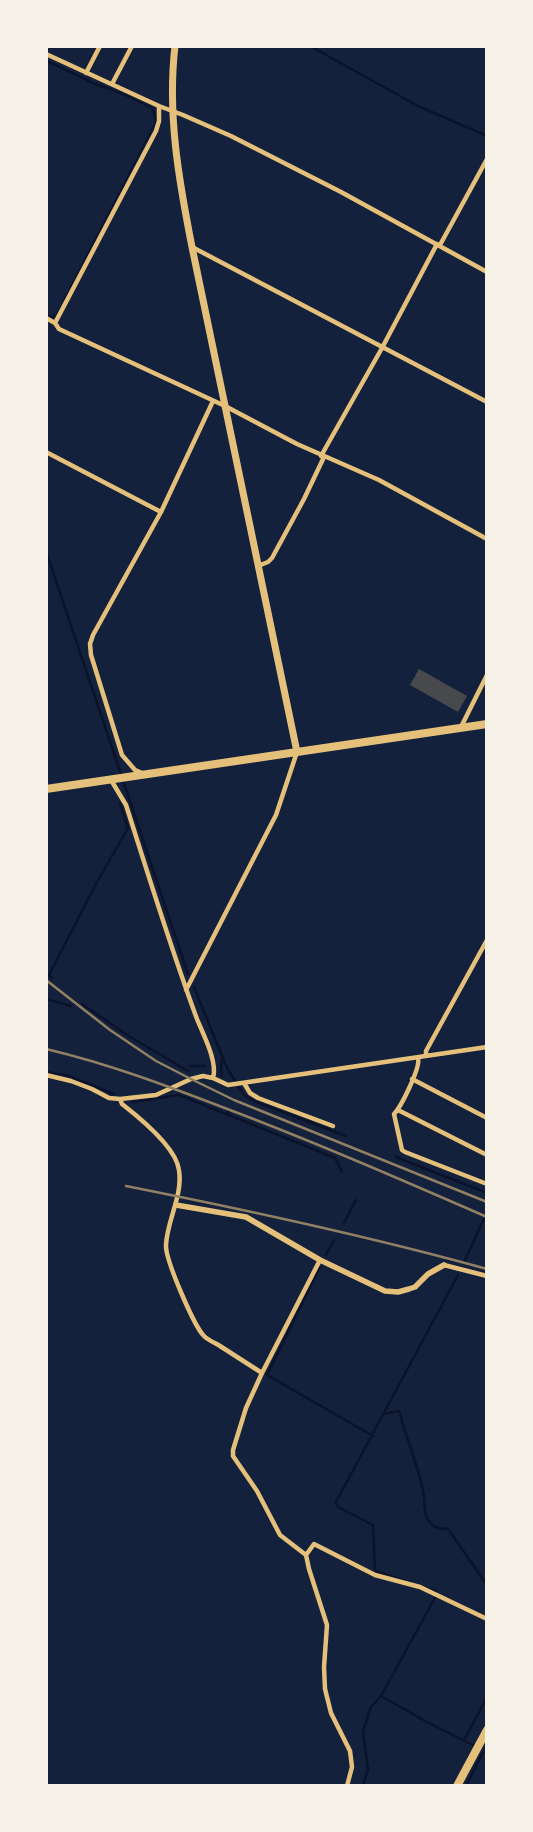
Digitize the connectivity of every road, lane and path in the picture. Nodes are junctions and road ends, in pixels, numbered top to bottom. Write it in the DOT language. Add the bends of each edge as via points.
graph roads {
  1 [pos="100,46"];
  2 [pos="132,46"];
  3 [pos="175,46"];
  4 [pos="46,54"];
  5 [pos="86,73"];
  6 [pos="112,84"];
  7 [pos="159,106"];
  8 [pos="173,111"];
  9 [pos="487,160"];
  10 [pos="439,245"];
  11 [pos="192,247"];
  12 [pos="487,272"];
  13 [pos="46,318"];
  14 [pos="56,323"];
  15 [pos="382,348"];
  16 [pos="213,401"];
  17 [pos="487,402"];
  18 [pos="225,406"];
  19 [pos="46,452"];
  20 [pos="323,456"];
  21 [pos="162,512"];
  22 [pos="487,539"];
  23 [pos="258,566"];
  24 [pos="487,675"];
  25 [pos="487,724"];
  26 [pos="461,728"];
  27 [pos="297,752"];
  28 [pos="144,775"];
  29 [pos="113,779"];
  30 [pos="46,789"];
  31 [pos="487,940"];
  32 [pos="186,990"];
  33 [pos="487,1047"];
  34 [pos="426,1056"];
  35 [pos="418,1058"];
  36 [pos="46,1076"];
  37 [pos="213,1078"];
  38 [pos="412,1079"];
  39 [pos="243,1083"];
  40 [pos="120,1100"];
  41 [pos="398,1110"];
  42 [pos="487,1118"];
  43 [pos="333,1126"];
  44 [pos="487,1155"];
  45 [pos="487,1184"];
  46 [pos="176,1205"];
  47 [pos="320,1260"];
  48 [pos="444,1265"];
  49 [pos="487,1276"];
  50 [pos="262,1373"];
  51 [pos="306,1555"];
  52 [pos="487,1619"];
  53 [pos="487,1730"];
  54 [pos="347,1786"];
  55 [pos="457,1786"];
  1 -- 5 [label="street"];
  2 -- 6 [label="street"];
  3 -- 8 [label="main road"];
  4 -- 5 [label="street"];
  5 -- 6 [label="street"];
  6 -- 7 [label="street"];
  7 -- 8 [label="street"];
  7 -- 14 [label="street" via="156,130"];
  8 -- 10 [label="street" via="231,136"];
  8 -- 11 [label="main road" via="178,174"];
  9 -- 10 [label="street"];
  10 -- 12 [label="street"];
  10 -- 15 [label="street"];
  11 -- 15 [label="street"];
  11 -- 18 [label="main road"];
  13 -- 14 [label="street"];
  14 -- 16 [label="street" via="59,329"];
  15 -- 17 [label="street"];
  15 -- 20 [label="street"];
  16 -- 18 [label="street"];
  16 -- 21 [label="street"];
  18 -- 20 [label="street"];
  18 -- 23 [label="main road"];
  19 -- 21 [label="street"];
  20 -- 22 [label="street" via="379,480"];
  20 -- 23 [label="street" via="272,558"];
  21 -- 28 [label="street" via="90,644 122,756"];
  23 -- 27 [label="main road"];
  24 -- 26 [label="street"];
  25 -- 26 [label="main road"];
  26 -- 27 [label="main road"];
  27 -- 28 [label="main road"];
  27 -- 32 [label="street" via="276,815"];
  28 -- 29 [label="main road"];
  29 -- 30 [label="main road"];
  29 -- 32 [label="street" via="126,805"];
  31 -- 34 [label="street"];
  32 -- 37 [label="street" via="212,1058"];
  33 -- 34 [label="street"];
  34 -- 35 [label="street"];
  35 -- 38 [label="street"];
  35 -- 39 [label="street"];
  36 -- 40 [label="street" via="71,1081"];
  37 -- 39 [label="street" via="228,1085"];
  37 -- 40 [label="street" via="203,1076 156,1095"];
  38 -- 41 [label="street"];
  38 -- 42 [label="street"];
  39 -- 43 [label="street" via="258,1098"];
  40 -- 46 [label="street" via="174,1157 179,1169"];
  41 -- 44 [label="street"];
  41 -- 45 [label="street" via="394,1114 402,1150"];
  46 -- 47 [label="street" via="246,1217"];
  46 -- 50 [label="street" via="167,1237 166,1255 195,1322 204,1336"];
  47 -- 48 [label="street" via="391,1292 414,1287"];
  47 -- 50 [label="street"];
  48 -- 49 [label="street"];
  50 -- 51 [label="street" via="246,1408 233,1456 280,1535"];
  51 -- 52 [label="street" via="314,1544 375,1575 420,1587"];
  51 -- 54 [label="street" via="327,1625 325,1689 350,1751 352,1767"];
  53 -- 55 [label="main road"];
}
